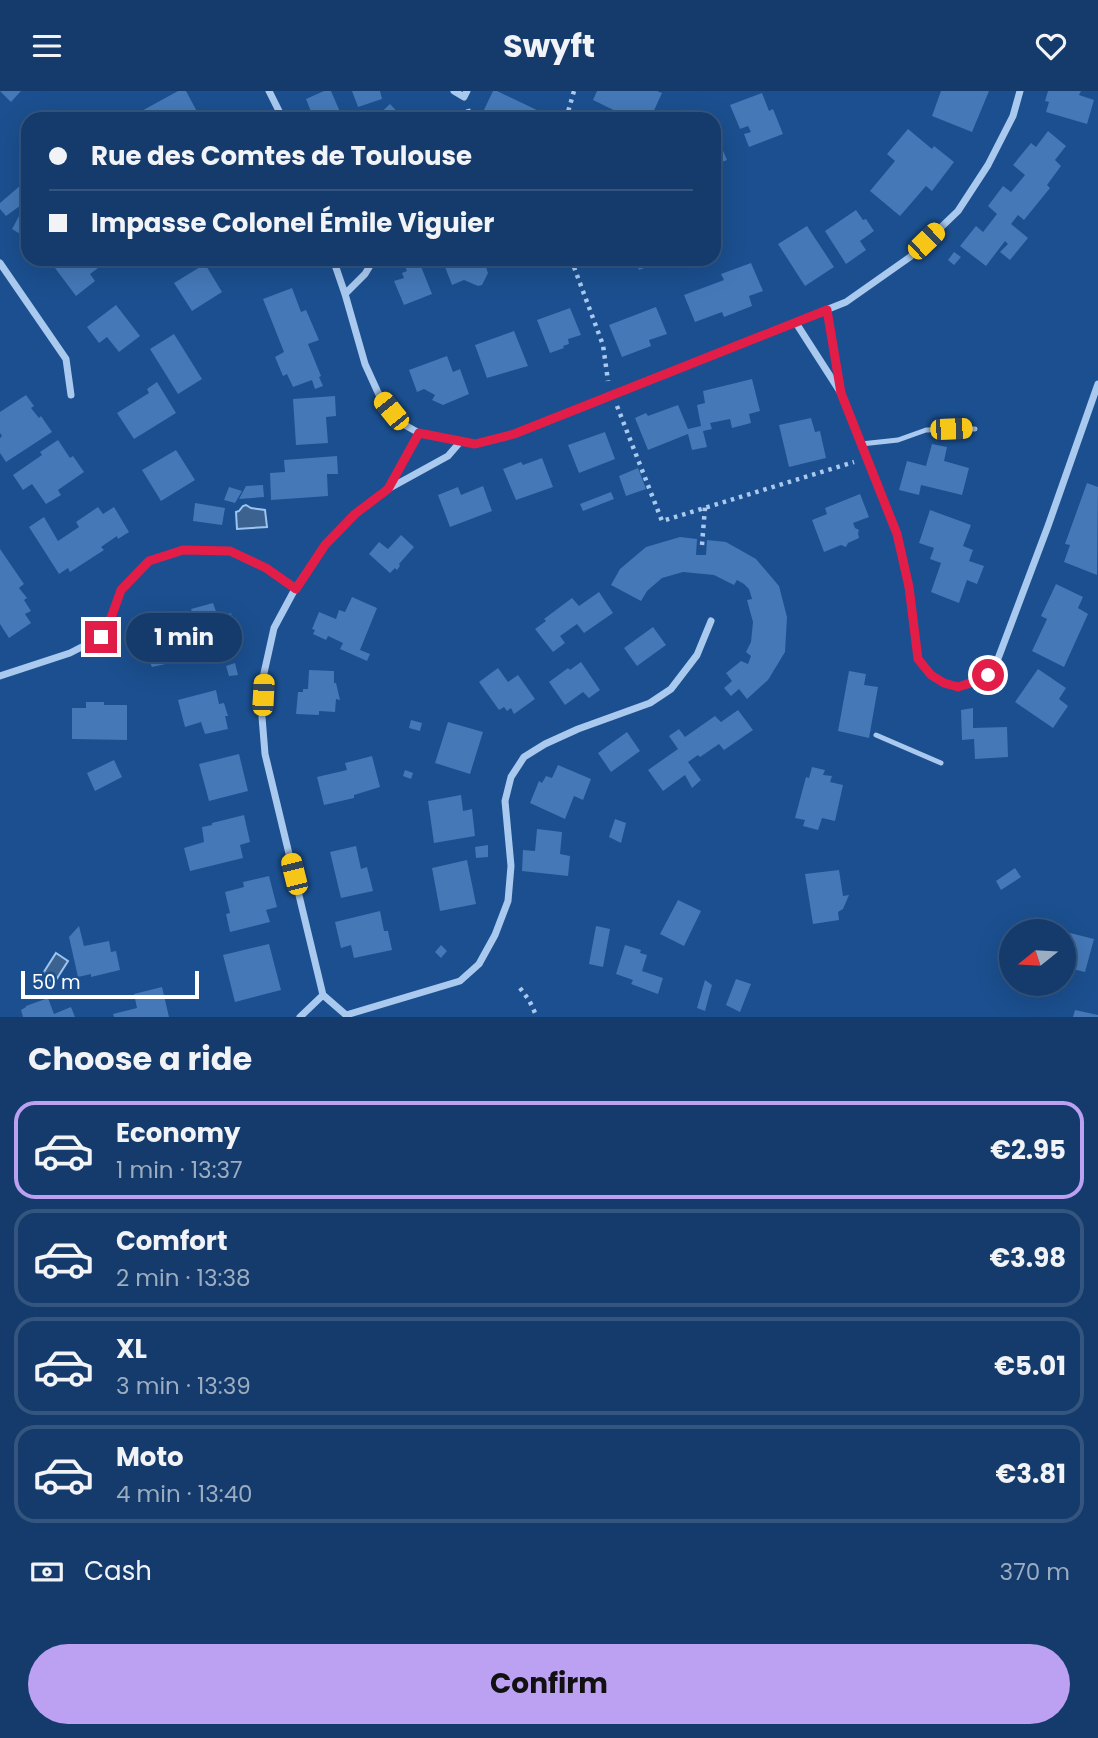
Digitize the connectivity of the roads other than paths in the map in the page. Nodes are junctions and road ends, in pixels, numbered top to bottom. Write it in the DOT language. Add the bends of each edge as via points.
graph roads {
  1 [pos="270,91"];
  2 [pos="454,91"];
  3 [pos="467,91"];
  4 [pos="1020,91"];
  5 [pos="280,112"];
  6 [pos="0,263"];
  7 [pos="335,266"];
  8 [pos="370,266"];
  9 [pos="345,294"];
  10 [pos="827,310"];
  11 [pos="796,323"];
  12 [pos="1098,384"];
  13 [pos="841,393"];
  14 [pos="71,395"];
  15 [pos="975,429"];
  16 [pos="419,433"];
  17 [pos="461,441"];
  18 [pos="861,444"];
  19 [pos="388,489"];
  20 [pos="296,589"];
  21 [pos="710,621"];
  22 [pos="0,676"];
  23 [pos="876,735"];
  24 [pos="940,763"];
  25 [pos="323,995"];
  26 [pos="346,1016"];
  27 [pos="300,1017"];
  1 -- 5 [label="street"];
  2 -- 3 [label="street" via="464,97"];
  4 -- 10 [label="street" via="988,165 958,211 909,257 846,302"];
  6 -- 14 [label="street" via="66,359"];
  7 -- 9 [label="street"];
  8 -- 9 [label="street"];
  9 -- 16 [label="street" via="365,364 380,397 402,424"];
  10 -- 11 [label="street"];
  10 -- 13 [label="street"];
  11 -- 13 [label="street"];
  11 -- 17 [label="street" via="514,434 475,444"];
  12 -- 18 [label="street" via="996,664 988,675 958,687 931,675 918,659 897,534"];
  13 -- 18 [label="street"];
  15 -- 18 [label="lane" via="926,430 898,440"];
  16 -- 17 [label="street"];
  16 -- 19 [label="street"];
  17 -- 19 [label="street" via="448,456"];
  19 -- 20 [label="street" via="325,545"];
  20 -- 22 [label="street" via="230,551 183,550 149,561 121,590 101,637 71,653"];
  20 -- 25 [label="street" via="274,628 264,673 262,717 265,754"];
  21 -- 26 [label="street" via="697,655 671,689 650,703 578,729 524,757 505,801 511,866 508,901 479,964 460,981"];
  23 -- 24 [label="lane"];
  25 -- 26 [label="street"];
  25 -- 27 [label="street"];
}
